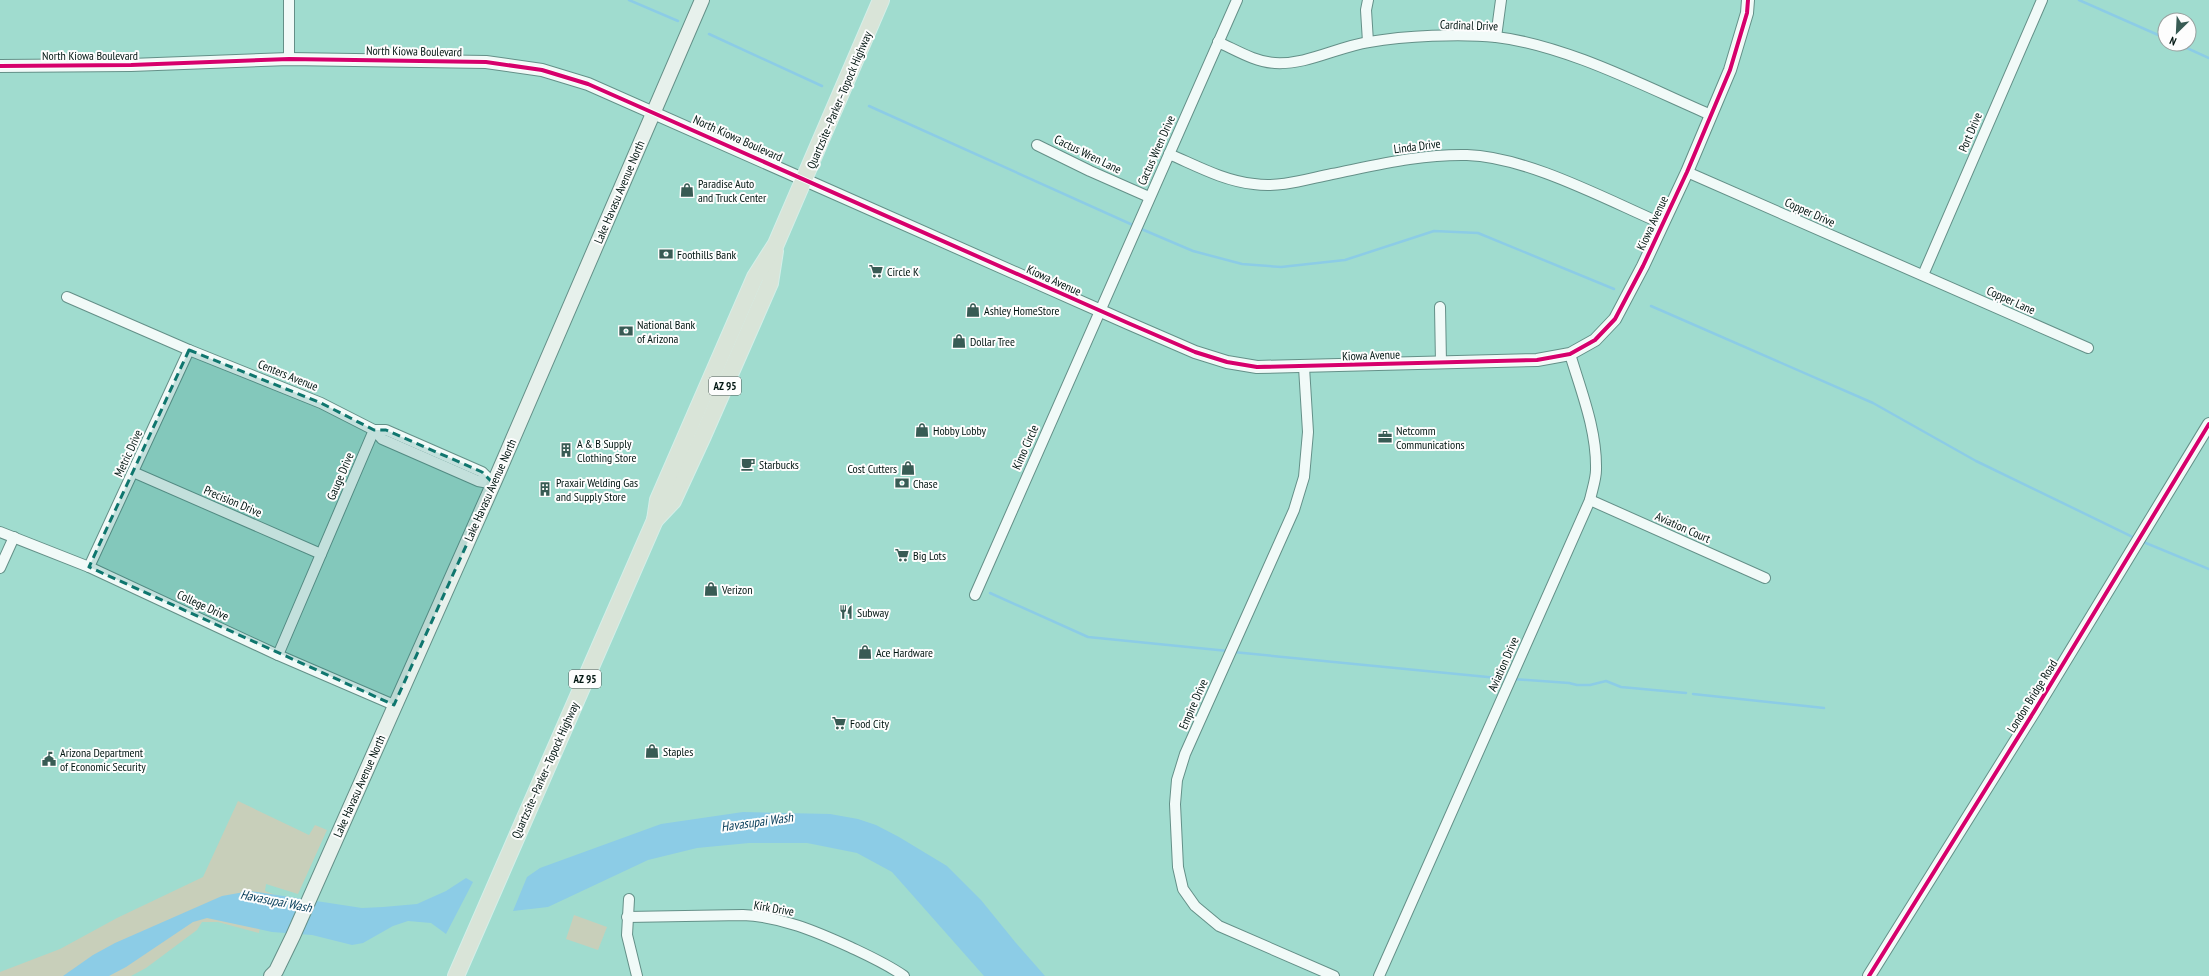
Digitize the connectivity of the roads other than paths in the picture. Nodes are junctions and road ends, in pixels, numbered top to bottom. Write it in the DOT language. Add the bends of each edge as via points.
graph roads {
  1 [pos="289,0"];
  2 [pos="702,0"];
  3 [pos="881,0"];
  4 [pos="1237,0"];
  5 [pos="1368,0"];
  6 [pos="1501,0"];
  7 [pos="1748,0"];
  8 [pos="2042,0"];
  9 [pos="1496,37"];
  10 [pos="1218,42"];
  11 [pos="1368,42"];
  12 [pos="289,59"];
  13 [pos="0,66"];
  14 [pos="653,112"];
  15 [pos="1711,115"];
  16 [pos="1037,144"];
  17 [pos="1169,154"];
  18 [pos="1687,172"];
  19 [pos="805,179"];
  20 [pos="1149,197"];
  21 [pos="1663,224"];
  22 [pos="1923,275"];
  23 [pos="67,297"];
  24 [pos="1440,306"];
  25 [pos="1099,311"];
  26 [pos="2088,348"];
  27 [pos="189,350"];
  28 [pos="1570,354"];
  29 [pos="1441,363"];
  30 [pos="1304,368"];
  31 [pos="2209,424"];
  32 [pos="374,430"];
  33 [pos="133,472"];
  34 [pos="494,484"];
  35 [pos="1590,500"];
  36 [pos="0,532"];
  37 [pos="14,538"];
  38 [pos="321,554"];
  39 [pos="89,567"];
  40 [pos="0,568"];
  41 [pos="1765,578"];
  42 [pos="975,594"];
  43 [pos="278,655"];
  44 [pos="394,705"];
  45 [pos="629,899"];
  46 [pos="627,916"];
  47 [pos="277,974"];
  48 [pos="456,976"];
  49 [pos="637,976"];
  50 [pos="904,976"];
  51 [pos="1334,976"];
  52 [pos="1379,976"];
  53 [pos="1869,976"];
  1 -- 12 [label="street"];
  2 -- 14 [label="main road, Lake Havasu Avenue North"];
  3 -- 19 [label="highway, Quartzsite–Parker–Topock Highway / AZ 95"];
  4 -- 10 [label="street, Cactus Wren Drive"];
  5 -- 11 [label="street"];
  6 -- 9 [label="street"];
  7 -- 15 [label="street, Kiowa Avenue" via="1740,42"];
  8 -- 22 [label="street, Port Drive"];
  9 -- 11 [label="street, Cardinal Drive" via="1435,36"];
  9 -- 15 [label="street, Cardinal Drive" via="1578,58"];
  10 -- 11 [label="street, Cardinal Drive" via="1257,59 1274,63 1295,62"];
  10 -- 17 [label="street, Cactus Wren Drive"];
  12 -- 13 [label="street, North Kiowa Boulevard" via="131,65"];
  12 -- 14 [label="street, North Kiowa Boulevard" via="486,62 542,70 588,84"];
  14 -- 19 [label="street, North Kiowa Boulevard"];
  14 -- 34 [label="main road, Lake Havasu Avenue North"];
  15 -- 18 [label="street, Kiowa Avenue"];
  16 -- 20 [label="street, Cactus Wren Lane"];
  17 -- 20 [label="street, Cactus Wren Drive"];
  17 -- 21 [label="street, Linda Drive" via="1230,180 1255,185 1287,184 1436,155 1476,156 1505,161 1546,174"];
  18 -- 21 [label="street, Kiowa Avenue"];
  18 -- 22 [label="street, Copper Drive"];
  19 -- 25 [label="street, Kiowa Avenue"];
  19 -- 48 [label="highway, Quartzsite–Parker–Topock Highway / AZ 95" via="776,244 770,283 673,501 655,520"];
  20 -- 25 [label="street, Cactus Wren Drive"];
  21 -- 28 [label="street, Kiowa Avenue" via="1615,319 1595,340"];
  22 -- 26 [label="street, Copper Lane"];
  23 -- 27 [label="street, Centers Avenue"];
  24 -- 29 [label="street"];
  25 -- 30 [label="street, Kiowa Avenue" via="1195,352 1228,362 1257,367"];
  25 -- 42 [label="street, Kimo Circle"];
  27 -- 32 [label="street, Centers Avenue" via="321,403"];
  27 -- 33 [label="street, Metric Drive"];
  28 -- 29 [label="street, Kiowa Avenue" via="1537,360"];
  28 -- 35 [label="street, Aviation Drive" via="1591,421 1595,443 1596,471"];
  29 -- 30 [label="street, Kiowa Avenue"];
  30 -- 51 [label="street, Empire Drive" via="1308,432 1304,477 1294,510 1185,754 1177,780 1175,804 1178,867 1183,889 1194,906 1219,926"];
  31 -- 53 [label="street, London Bridge Road"];
  32 -- 34 [label="street, Centers Avenue" via="386,430 482,472"];
  32 -- 38 [label="street, Gauge Drive"];
  33 -- 38 [label="street, Precision Drive"];
  33 -- 39 [label="street, Metric Drive"];
  34 -- 44 [label="main road, Lake Havasu Avenue North"];
  35 -- 41 [label="street, Aviation Court"];
  35 -- 52 [label="street, Aviation Drive"];
  36 -- 37 [label="street, College Drive"];
  37 -- 39 [label="street, College Drive"];
  37 -- 40 [label="street"];
  38 -- 43 [label="street, Gauge Drive"];
  39 -- 43 [label="street, College Drive"];
  43 -- 44 [label="street, College Drive"];
  44 -- 47 [label="main road, Lake Havasu Avenue North"];
  45 -- 46 [label="street"];
  46 -- 49 [label="street" via="629,949"];
  46 -- 50 [label="street, Kirk Drive" via="743,916 780,920 818,932 885,963"];
}
